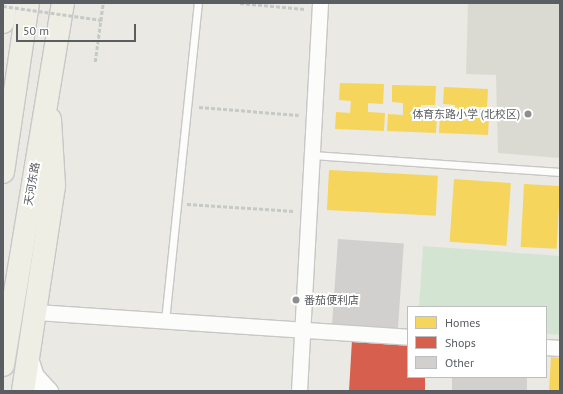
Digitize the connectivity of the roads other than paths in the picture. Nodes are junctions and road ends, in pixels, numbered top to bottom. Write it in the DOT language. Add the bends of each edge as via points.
graph roads {
  1 [pos="6,3"];
  2 [pos="28,3"];
  3 [pos="63,3"];
  4 [pos="198,3"];
  5 [pos="320,6"];
  6 [pos="3,22"];
  7 [pos="48,100"];
  8 [pos="312,155"];
  9 [pos="3,172"];
  10 [pos="560,172"];
  11 [pos="36,312"];
  12 [pos="165,321"];
  13 [pos="302,330"];
  14 [pos="407,338"];
  15 [pos="547,347"];
  16 [pos="560,348"];
  17 [pos="29,361"];
  18 [pos="3,365"];
  19 [pos="24,391"];
  20 [pos="48,391"];
  21 [pos="299,391"];
  1 -- 6 [label="highway"];
  2 -- 9 [label="highway"];
  3 -- 7 [label="highway, 天河东路"];
  4 -- 12 [label="lane"];
  5 -- 8 [label="street"];
  7 -- 11 [label="highway" via="54,185"];
  7 -- 18 [label="highway, 天河东路"];
  8 -- 10 [label="lane"];
  8 -- 13 [label="street"];
  11 -- 12 [label="street"];
  11 -- 17 [label="highway"];
  12 -- 13 [label="street"];
  13 -- 14 [label="street"];
  13 -- 21 [label="street"];
  15 -- 16 [label="street"];
  17 -- 19 [label="highway"];
  17 -- 20 [label="street" via="34,376"];
}
